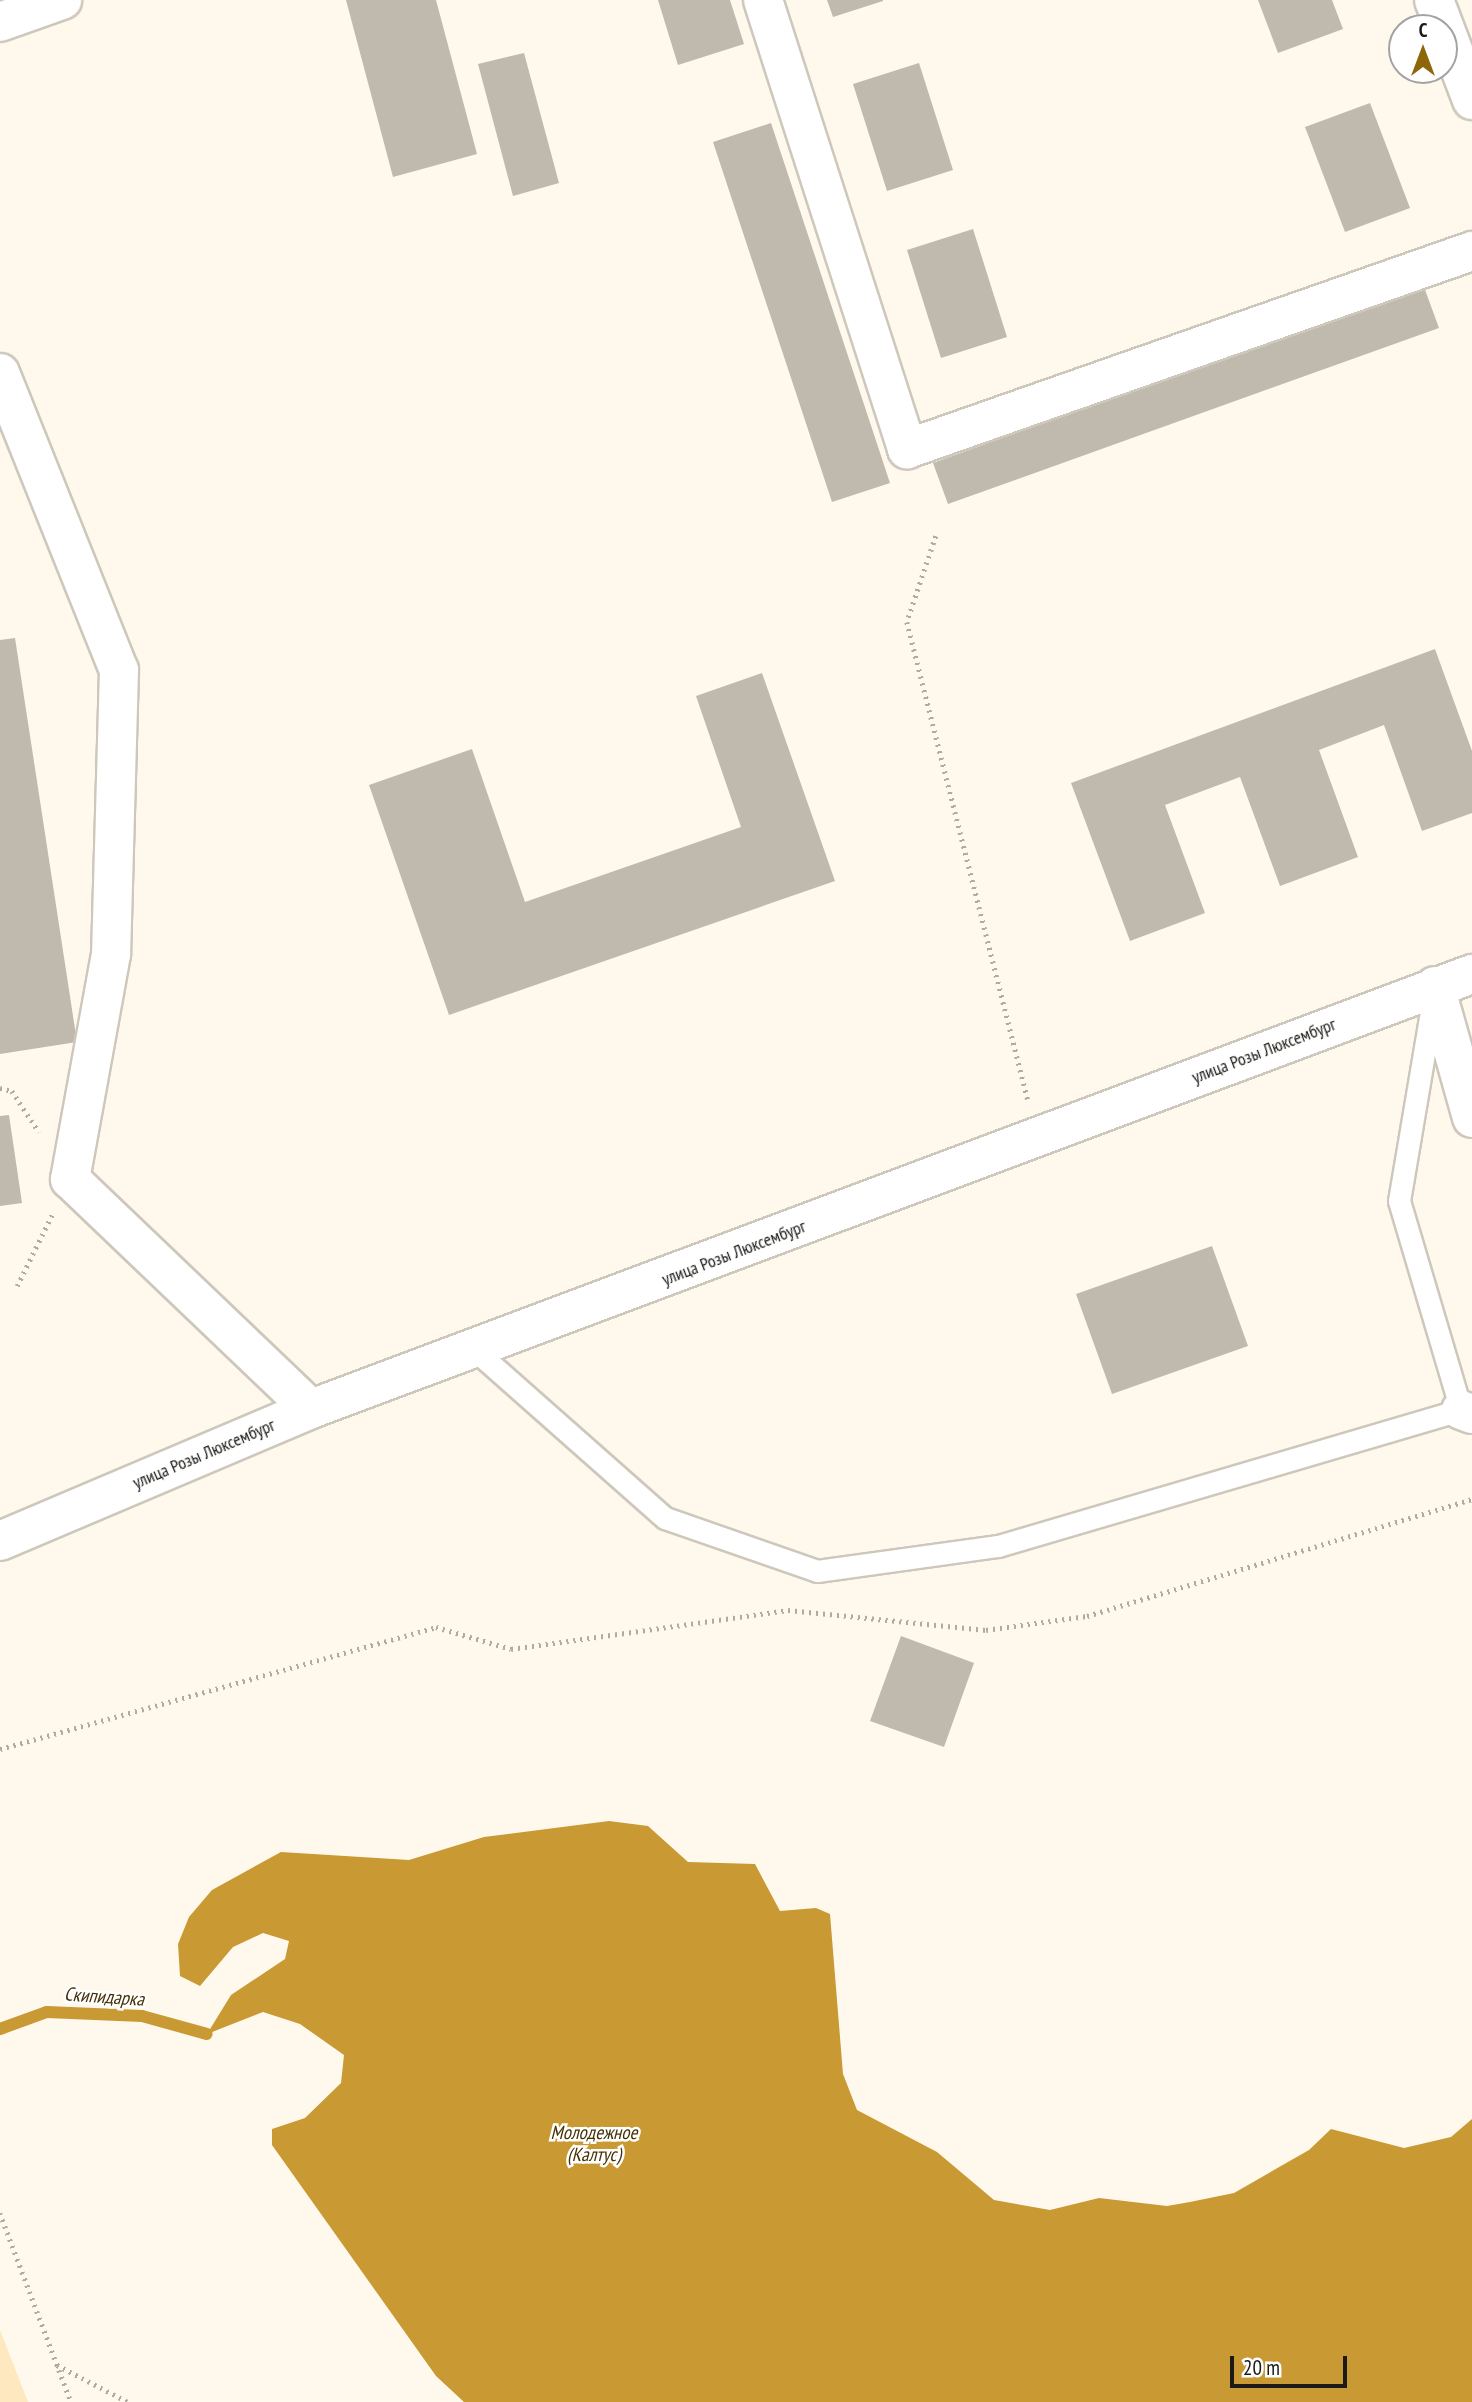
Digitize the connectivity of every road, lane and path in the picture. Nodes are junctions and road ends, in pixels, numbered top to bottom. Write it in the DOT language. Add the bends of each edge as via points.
graph roads {
  1 [pos="62,0"];
  2 [pos="763,0"];
  3 [pos="1434,0"];
  4 [pos="0,22"];
  5 [pos="1472,100"];
  6 [pos="1472,251"];
  7 [pos="0,373"];
  8 [pos="936,536"];
  9 [pos="1472,974"];
  10 [pos="1435,986"];
  11 [pos="1472,1118"];
  12 [pos="1037,1138"];
  13 [pos="70,1179"];
  14 [pos="18,1286"];
  15 [pos="476,1352"];
  16 [pos="311,1409"];
  17 [pos="1467,1412"];
  18 [pos="1472,1499"];
  19 [pos="0,1541"];
  20 [pos="0,1749"];
  21 [pos="0,2213"];
  22 [pos="57,2364"];
  23 [pos="71,2402"];
  24 [pos="128,2402"];
  1 -- 4 [label="street"];
  2 -- 6 [label="street" via="907,449"];
  3 -- 5 [label="street"];
  7 -- 13 [label="street" via="119,670 111,954"];
  8 -- 12 [label="path" via="907,622"];
  9 -- 10 [label="street, улица Розы Люксембург"];
  10 -- 11 [label="street"];
  10 -- 12 [label="street, улица Розы Люксембург"];
  10 -- 17 [label="lane" via="1399,1201"];
  12 -- 15 [label="street, улица Розы Люксембург"];
  13 -- 14 [label="path"];
  13 -- 16 [label="street"];
  15 -- 16 [label="street, улица Розы Люксембург"];
  15 -- 17 [label="lane" via="665,1518 817,1571 998,1546"];
  16 -- 19 [label="street, улица Розы Люксембург"];
  18 -- 20 [label="path" via="1087,1616 986,1630 788,1610 511,1648 436,1627"];
  21 -- 22 [label="path"];
  22 -- 23 [label="path"];
  22 -- 24 [label="path"];
}
